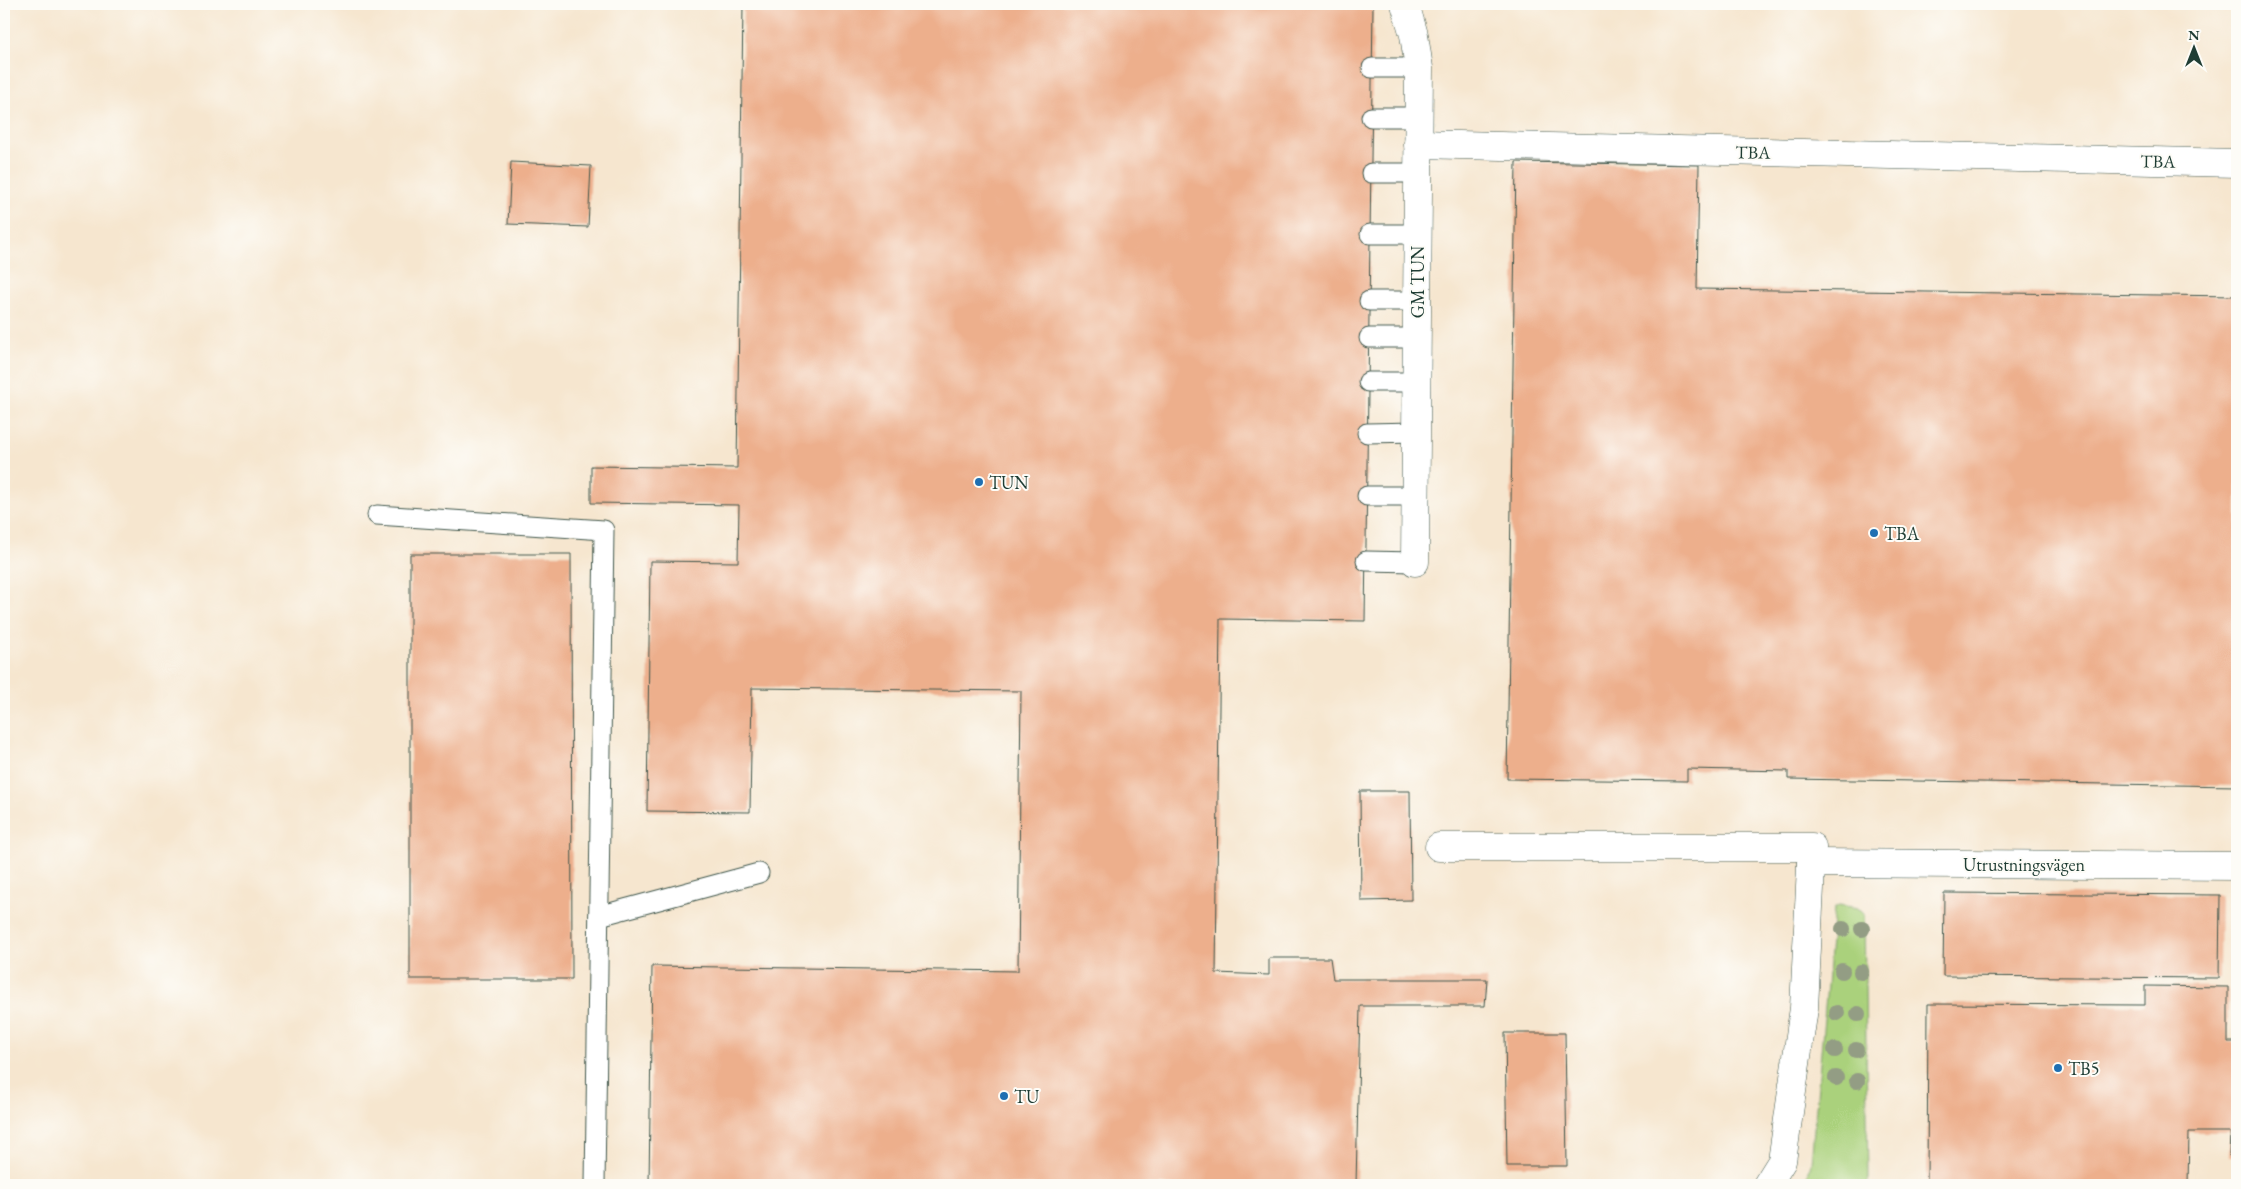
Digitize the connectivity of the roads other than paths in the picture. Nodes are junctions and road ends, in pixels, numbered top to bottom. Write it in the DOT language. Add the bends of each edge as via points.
graph roads {
  1 [pos="1405,4"];
  2 [pos="1372,68"];
  3 [pos="1419,68"];
  4 [pos="1371,117"];
  5 [pos="1418,117"];
  6 [pos="1418,144"];
  7 [pos="2237,162"];
  8 [pos="1370,173"];
  9 [pos="1418,173"];
  10 [pos="1370,234"];
  11 [pos="1417,234"];
  12 [pos="1369,301"];
  13 [pos="1417,301"];
  14 [pos="1369,338"];
  15 [pos="1416,338"];
  16 [pos="1368,382"];
  17 [pos="1416,382"];
  18 [pos="1416,432"];
  19 [pos="1367,433"];
  20 [pos="1367,496"];
  21 [pos="1415,496"];
  22 [pos="377,515"];
  23 [pos="1366,561"];
  24 [pos="1415,562"];
  25 [pos="1439,847"];
  26 [pos="1812,855"];
  27 [pos="2237,866"];
  28 [pos="759,873"];
  29 [pos="599,916"];
  30 [pos="595,1185"];
  31 [pos="1767,1185"];
  1 -- 3 [label="street, GM TUN"];
  2 -- 3 [label="lane"];
  3 -- 5 [label="street, GM TUN"];
  4 -- 5 [label="lane"];
  5 -- 6 [label="street, GM TUN"];
  6 -- 7 [label="street, TBA"];
  6 -- 9 [label="street, GM TUN"];
  8 -- 9 [label="lane"];
  9 -- 11 [label="street, GM TUN"];
  10 -- 11 [label="lane"];
  11 -- 13 [label="street, GM TUN"];
  12 -- 13 [label="lane"];
  13 -- 15 [label="street, GM TUN"];
  14 -- 15 [label="lane"];
  15 -- 17 [label="street, GM TUN"];
  16 -- 17 [label="lane"];
  17 -- 18 [label="street, GM TUN"];
  18 -- 19 [label="lane"];
  18 -- 21 [label="street, GM TUN"];
  20 -- 21 [label="lane"];
  21 -- 24 [label="street, GM TUN"];
  22 -- 29 [label="lane" via="604,530"];
  23 -- 24 [label="lane"];
  25 -- 26 [label="street, Utrustningsvägen"];
  26 -- 27 [label="street, Utrustningsvägen"];
  26 -- 31 [label="street" via="1802,1017 1782,1161"];
  28 -- 29 [label="lane"];
  29 -- 30 [label="lane"];
}
